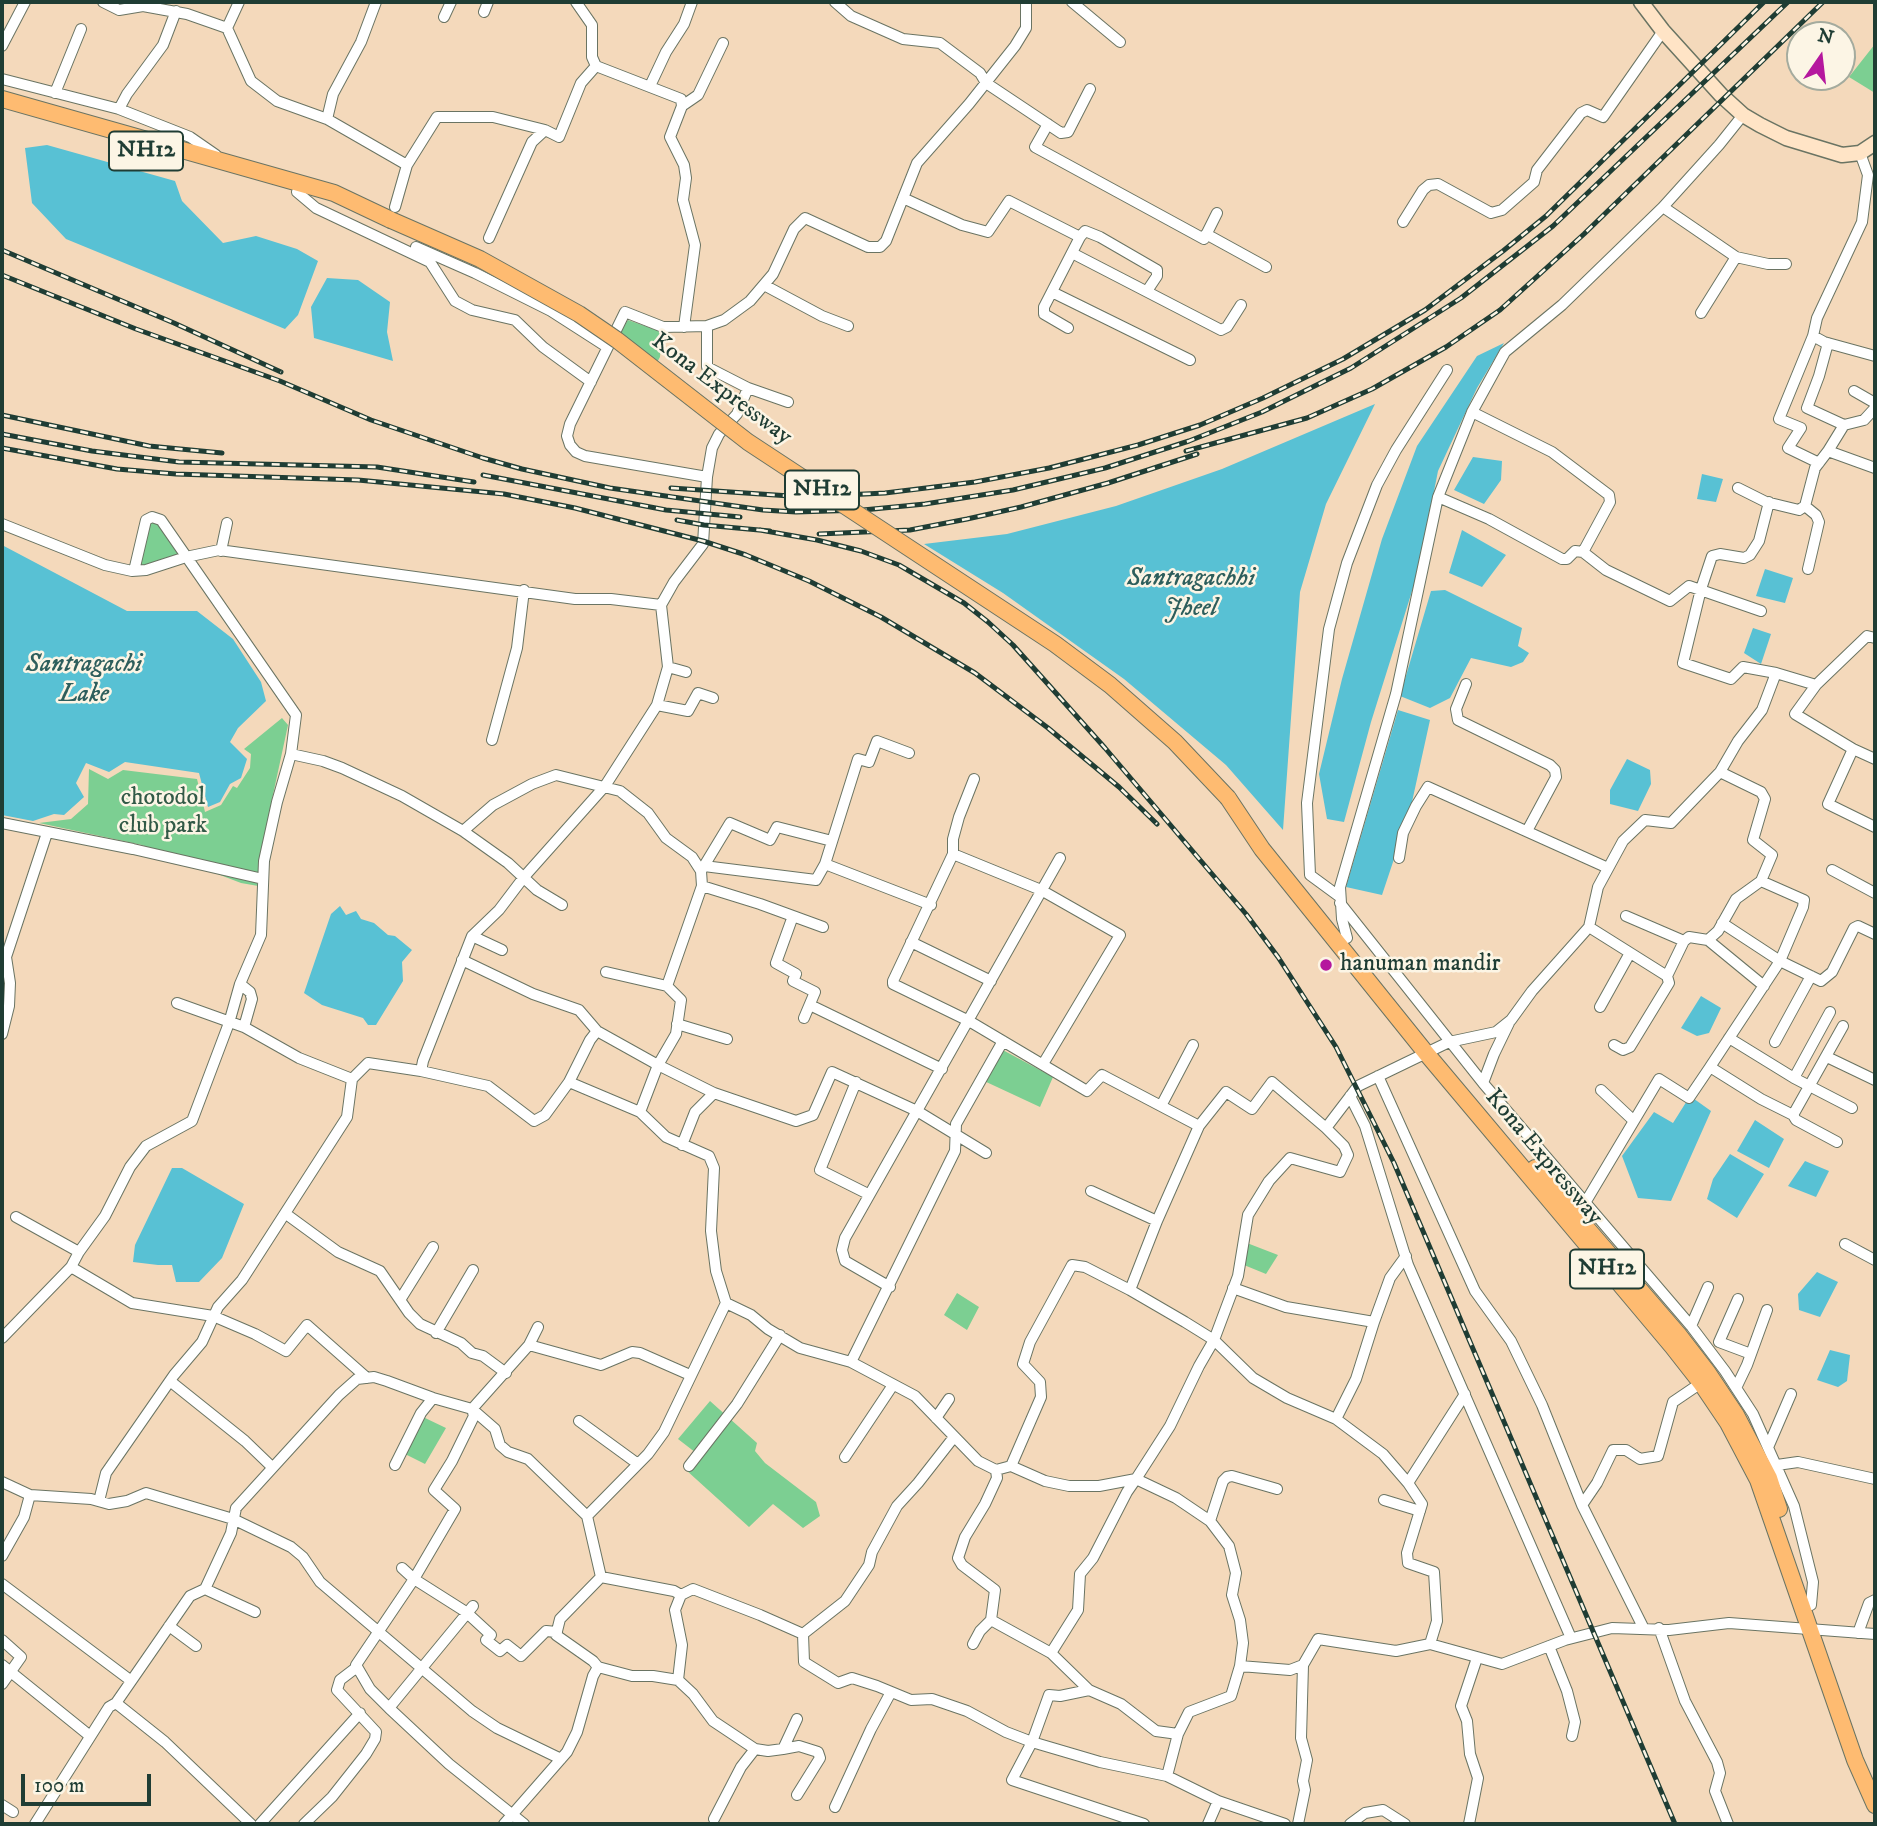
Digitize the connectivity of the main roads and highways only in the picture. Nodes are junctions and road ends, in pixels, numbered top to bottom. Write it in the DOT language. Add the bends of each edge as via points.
graph roads {
  1 [pos="1641,2"];
  2 [pos="14,108"];
  3 [pos="1875,142"];
  4 [pos="363,207"];
  5 [pos="1228,798"];
  6 [pos="1437,1048"];
  7 [pos="1815,1630"];
  8 [pos="1875,1782"];
  9 [pos="1875,1805"];
  1 -- 3 [label="main road" via="1743,115 1786,138 1842,155 1860,153"];
  2 -- 4 [label="highway, Kona Expressway / NH12" via="330,202"];
  2 -- 4 [label="highway, Kona Expressway / NH12" via="334,193"];
  4 -- 5 [label="highway, Kona Expressway / NH12, bridge" via="480,259 579,314 748,442 1066,652 1175,742"];
  5 -- 6 [label="highway, Kona Expressway / NH12" via="1272,845"];
  5 -- 6 [label="highway, Kona Expressway / NH12" via="1262,849"];
  6 -- 7 [label="highway, Kona Expressway / NH12" via="1728,1423 1758,1480"];
  6 -- 7 [label="highway, Kona Expressway / NH12" via="1490,1118 1678,1334 1736,1415 1769,1478"];
  7 -- 8 [label="highway, Kona Expressway / NH12"];
  7 -- 9 [label="highway, Kona Expressway / NH12" via="1854,1760"];
}
